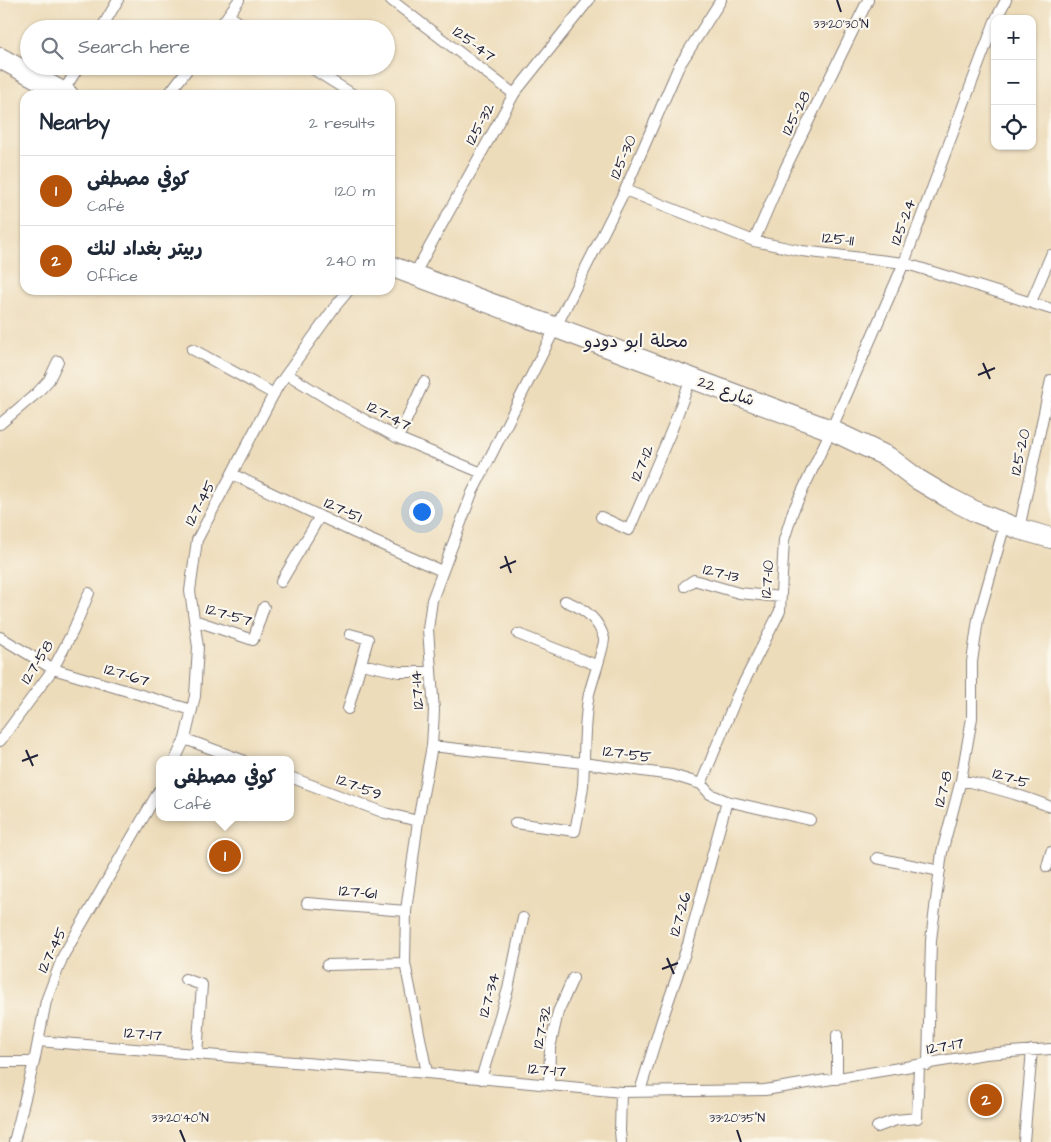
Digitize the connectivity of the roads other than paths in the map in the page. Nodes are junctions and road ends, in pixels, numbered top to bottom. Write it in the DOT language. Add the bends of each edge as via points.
graph roads {
  1 [pos="118,0"];
  2 [pos="239,0"];
  3 [pos="391,0"];
  4 [pos="589,0"];
  5 [pos="721,0"];
  6 [pos="868,0"];
  7 [pos="1006,0"];
  8 [pos="228,15"];
  9 [pos="998,15"];
  10 [pos="106,20"];
  11 [pos="224,20"];
  12 [pos="236,20"];
  13 [pos="991,31"];
  14 [pos="0,58"];
  15 [pos="20,69"];
  16 [pos="31,75"];
  17 [pos="75,75"];
  18 [pos="183,75"];
  19 [pos="322,75"];
  20 [pos="59,90"];
  21 [pos="68,90"];
  22 [pos="172,90"];
  23 [pos="346,90"];
  24 [pos="514,94"];
  25 [pos="625,190"];
  26 [pos="754,241"];
  27 [pos="1051,255"];
  28 [pos="904,262"];
  29 [pos="395,268"];
  30 [pos="414,275"];
  31 [pos="345,295"];
  32 [pos="1031,302"];
  33 [pos="1051,309"];
  34 [pos="555,327"];
  35 [pos="192,349"];
  36 [pos="58,361"];
  37 [pos="288,374"];
  38 [pos="691,378"];
  39 [pos="424,382"];
  40 [pos="1050,385"];
  41 [pos="274,394"];
  42 [pos="0,424"];
  43 [pos="831,430"];
  44 [pos="398,438"];
  45 [pos="482,473"];
  46 [pos="232,474"];
  47 [pos="320,516"];
  48 [pos="601,517"];
  49 [pos="1012,527"];
  50 [pos="1051,538"];
  51 [pos="442,571"];
  52 [pos="280,582"];
  53 [pos="685,586"];
  54 [pos="89,594"];
  55 [pos="781,597"];
  56 [pos="565,601"];
  57 [pos="264,607"];
  58 [pos="194,620"];
  59 [pos="350,634"];
  60 [pos="518,634"];
  61 [pos="0,637"];
  62 [pos="361,664"];
  63 [pos="596,665"];
  64 [pos="53,669"];
  65 [pos="431,672"];
  66 [pos="348,709"];
  67 [pos="192,710"];
  68 [pos="185,739"];
  69 [pos="0,741"];
  70 [pos="432,746"];
  71 [pos="177,756"];
  72 [pos="231,756"];
  73 [pos="583,763"];
  74 [pos="294,779"];
  75 [pos="961,780"];
  76 [pos="701,784"];
  77 [pos="156,796"];
  78 [pos="727,801"];
  79 [pos="1051,807"];
  80 [pos="810,820"];
  81 [pos="418,821"];
  82 [pos="516,823"];
  83 [pos="1051,852"];
  84 [pos="877,858"];
  85 [pos="1047,866"];
  86 [pos="940,871"];
  87 [pos="307,903"];
  88 [pos="406,911"];
  89 [pos="523,918"];
  90 [pos="405,963"];
  91 [pos="327,965"];
  92 [pos="572,978"];
  93 [pos="185,979"];
  94 [pos="837,1035"];
  95 [pos="38,1041"];
  96 [pos="1051,1049"];
  97 [pos="1032,1050"];
  98 [pos="197,1054"];
  99 [pos="0,1062"];
  100 [pos="34,1062"];
  101 [pos="924,1065"];
  102 [pos="427,1073"];
  103 [pos="481,1079"];
  104 [pos="837,1079"];
  105 [pos="549,1085"];
  106 [pos="640,1091"];
  107 [pos="621,1092"];
  108 [pos="877,1128"];
  109 [pos="1024,1141"];
  110 [pos="14,1142"];
  111 [pos="621,1142"];
  1 -- 10 [label="lane"];
  2 -- 8 [label="lane"];
  3 -- 24 [label="lane, 125-47"];
  4 -- 24 [label="lane, 125-32"];
  5 -- 25 [label="lane, 125-30" via="679,66"];
  6 -- 26 [label="lane, 125-28"];
  7 -- 9 [label="lane, 125-24"];
  8 -- 11 [label="lane"];
  8 -- 12 [label="lane"];
  13 -- 28 [label="lane, 125-24"];
  14 -- 15 [label="street"];
  16 -- 20 [label="street"];
  17 -- 21 [label="lane"];
  18 -- 22 [label="lane"];
  19 -- 23 [label="lane"];
  24 -- 30 [label="lane, 125-32"];
  25 -- 26 [label="lane, 125-11"];
  25 -- 34 [label="lane, 125-30"];
  26 -- 28 [label="lane, 125-11" via="802,251"];
  27 -- 32 [label="lane"];
  28 -- 32 [label="lane, 125-11"];
  28 -- 43 [label="lane, 125-24"];
  29 -- 30 [label="street, شارع 22"];
  30 -- 34 [label="street, شارع 22"];
  31 -- 37 [label="lane, 127-45"];
  32 -- 33 [label="lane, 125-11"];
  34 -- 38 [label="street, شارع 22"];
  34 -- 45 [label="lane, 127-14"];
  35 -- 41 [label="lane"];
  36 -- 42 [label="lane" via="49,380"];
  37 -- 41 [label="lane, 127-45"];
  37 -- 44 [label="lane, 127-47"];
  38 -- 43 [label="street, شارع 22"];
  38 -- 48 [label="lane, 127-12" via="629,530"];
  39 -- 44 [label="lane"];
  40 -- 49 [label="lane, 125-20"];
  41 -- 46 [label="lane, 127-45"];
  43 -- 49 [label="street, شارع 22" via="888,457 949,498"];
  43 -- 55 [label="lane, 127-10" via="793,511 784,540"];
  44 -- 45 [label="lane, 127-47"];
  45 -- 51 [label="lane, 127-14"];
  46 -- 47 [label="lane, 127-51"];
  46 -- 58 [label="lane, 127-45" via="197,540 190,590"];
  47 -- 51 [label="lane, 127-51"];
  47 -- 52 [label="lane"];
  49 -- 50 [label="street, شارع 22"];
  49 -- 75 [label="lane, 127-8" via="978,619 972,662 972,718"];
  51 -- 65 [label="lane, 127-14" via="432,600 428,629"];
  53 -- 55 [label="lane, 127-13" via="694,580 739,593"];
  54 -- 64 [label="lane, 127-58"];
  55 -- 76 [label="lane, 127-10" via="780,611 737,696"];
  56 -- 63 [label="lane" via="592,616 601,629 605,642"];
  57 -- 58 [label="lane, 127-57" via="253,640"];
  58 -- 67 [label="lane, 127-45" via="198,647"];
  59 -- 62 [label="lane" via="368,640"];
  60 -- 63 [label="lane"];
  61 -- 64 [label="lane, 127-67"];
  62 -- 65 [label="lane" via="399,672"];
  62 -- 66 [label="lane"];
  63 -- 73 [label="lane" via="589,695"];
  64 -- 67 [label="lane, 127-67"];
  64 -- 69 [label="lane, 127-58"];
  65 -- 70 [label="lane, 127-14"];
  67 -- 68 [label="lane, 127-45"];
  68 -- 71 [label="lane, 127-45"];
  68 -- 72 [label="lane"];
  70 -- 73 [label="lane, 127-55"];
  70 -- 81 [label="lane, 127-14"];
  73 -- 76 [label="lane, 127-55" via="672,775"];
  73 -- 82 [label="lane" via="583,785 575,831"];
  74 -- 81 [label="lane, 127-59" via="385,813"];
  75 -- 79 [label="lane, 127-5"];
  75 -- 86 [label="lane, 127-8"];
  76 -- 78 [label="lane, 127-55" via="710,794"];
  77 -- 95 [label="lane, 127-45" via="63,956 46,1001"];
  78 -- 80 [label="lane, 127-55"];
  78 -- 106 [label="lane, 127-26" via="688,944"];
  81 -- 88 [label="lane, 127-14"];
  83 -- 85 [label="lane"];
  84 -- 86 [label="lane"];
  86 -- 101 [label="lane, 127-8" via="931,940"];
  87 -- 88 [label="lane, 127-61"];
  88 -- 90 [label="lane, 127-14"];
  89 -- 103 [label="lane, 127-34" via="508,989"];
  90 -- 91 [label="lane"];
  90 -- 102 [label="lane, 127-14"];
  92 -- 105 [label="lane, 127-32" via="558,1012 550,1048"];
  93 -- 98 [label="lane" via="202,986"];
  94 -- 104 [label="lane"];
  95 -- 98 [label="lane, 127-17"];
  95 -- 100 [label="lane, 127-45"];
  96 -- 97 [label="lane, 127-17"];
  97 -- 101 [label="lane, 127-17" via="985,1054"];
  97 -- 109 [label="lane"];
  98 -- 102 [label="lane, 127-17"];
  99 -- 100 [label="lane"];
  100 -- 110 [label="lane, 127-45"];
  101 -- 104 [label="lane, 127-17"];
  101 -- 108 [label="lane, 127-8" via="917,1118 896,1120"];
  102 -- 103 [label="lane, 127-17"];
  103 -- 105 [label="lane, 127-17"];
  104 -- 106 [label="lane, 127-17" via="765,1090"];
  105 -- 107 [label="lane, 127-17"];
  106 -- 107 [label="lane, 127-17"];
  107 -- 111 [label="lane"];
}
